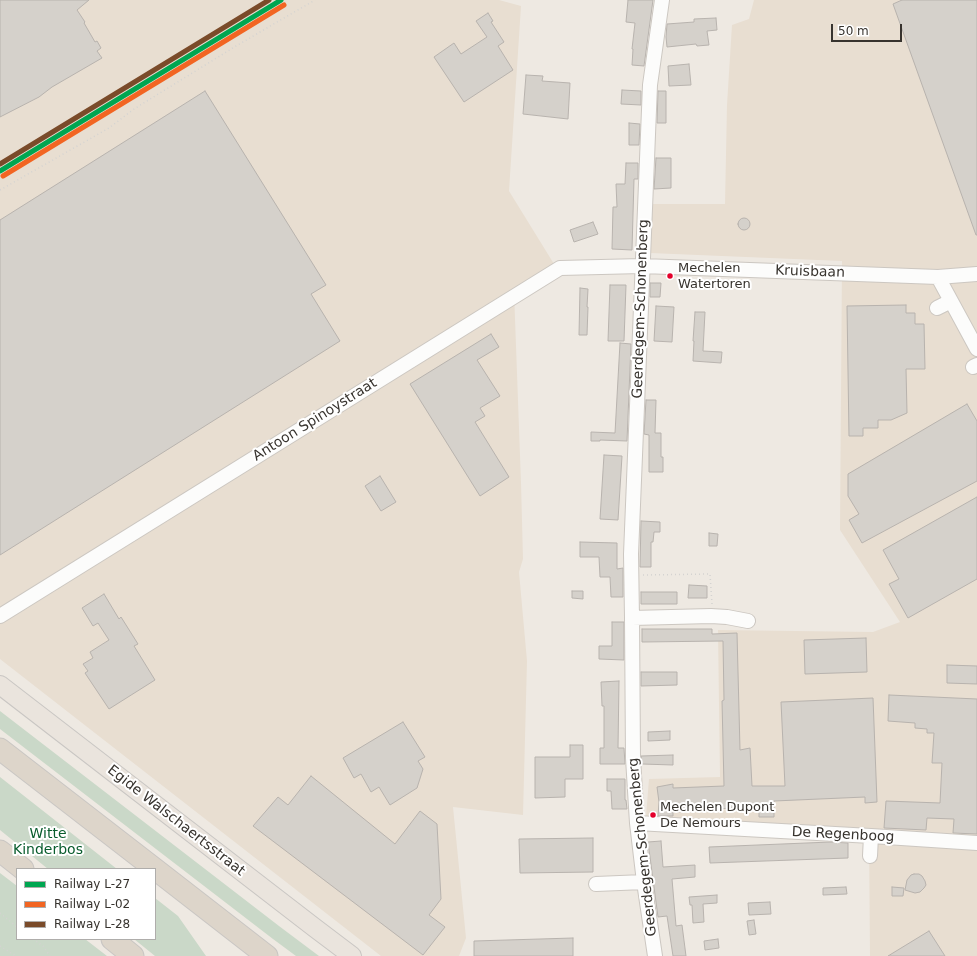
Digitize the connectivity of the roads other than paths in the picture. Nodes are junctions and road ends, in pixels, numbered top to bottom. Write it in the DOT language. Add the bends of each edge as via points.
graph roads {
  1 [pos="662,0"];
  2 [pos="642,266"];
  3 [pos="977,274"];
  4 [pos="938,277"];
  5 [pos="951,301"];
  6 [pos="938,308"];
  7 [pos="977,349"];
  8 [pos="0,616"];
  9 [pos="632,618"];
  10 [pos="748,621"];
  11 [pos="0,684"];
  12 [pos="0,749"];
  13 [pos="637,823"];
  14 [pos="871,836"];
  15 [pos="977,843"];
  16 [pos="0,851"];
  17 [pos="870,856"];
  18 [pos="22,868"];
  19 [pos="154,868"];
  20 [pos="156,870"];
  21 [pos="644,882"];
  22 [pos="596,884"];
  23 [pos="113,940"];
  24 [pos="134,956"];
  25 [pos="267,956"];
  26 [pos="352,956"];
  27 [pos="655,956"];
  1 -- 2 [label="street, Geerdegem-Schonenberg" via="650,85"];
  2 -- 4 [label="street, Kruisbaan"];
  2 -- 8 [label="street, Antoon Spinoystraat" via="560,268"];
  2 -- 9 [label="street, Geerdegem-Schonenberg" via="631,554"];
  3 -- 4 [label="street, Kruisbaan"];
  4 -- 5 [label="street"];
  5 -- 6 [label="street"];
  5 -- 7 [label="street"];
  9 -- 10 [label="street" via="711,616"];
  9 -- 13 [label="street, Geerdegem-Schonenberg" via="633,758"];
  11 -- 26 [label="main road, Egide Walschaertsstraat"];
  12 -- 19 [label="highway"];
  13 -- 14 [label="street, De Regenboog"];
  13 -- 21 [label="street, Geerdegem-Schonenberg"];
  14 -- 15 [label="street, De Regenboog" via="932,834"];
  14 -- 17 [label="street"];
  16 -- 18 [label="highway"];
  20 -- 25 [label="highway"];
  21 -- 22 [label="street"];
  21 -- 27 [label="street, Geerdegem-Schonenberg"];
  23 -- 24 [label="highway"];
}
